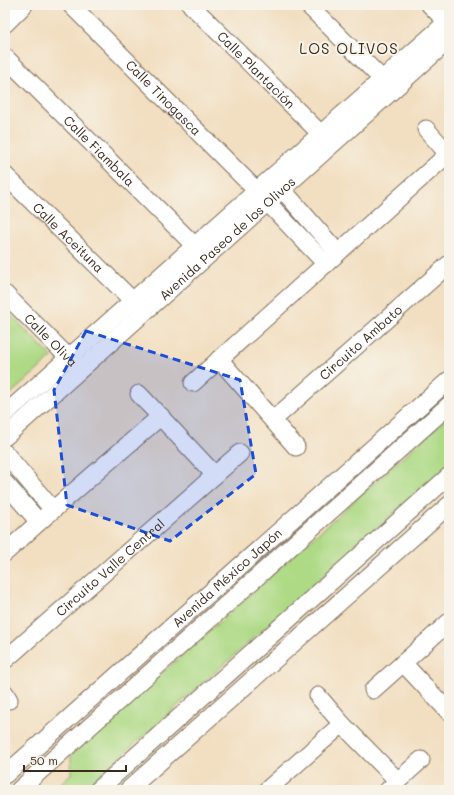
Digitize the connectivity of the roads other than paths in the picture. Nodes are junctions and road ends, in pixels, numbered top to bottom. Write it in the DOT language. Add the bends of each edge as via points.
graph roads {
  1 [pos="24,5"];
  2 [pos="71,5"];
  3 [pos="191,5"];
  4 [pos="308,5"];
  5 [pos="430,5"];
  6 [pos="449,15"];
  7 [pos="5,24"];
  8 [pos="449,40"];
  9 [pos="5,57"];
  10 [pos="382,79"];
  11 [pos="426,129"];
  12 [pos="322,134"];
  13 [pos="449,155"];
  14 [pos="5,174"];
  15 [pos="282,189"];
  16 [pos="262,196"];
  17 [pos="194,245"];
  18 [pos="332,258"];
  19 [pos="449,264"];
  20 [pos="5,294"];
  21 [pos="132,300"];
  22 [pos="68,357"];
  23 [pos="219,359"];
  24 [pos="80,370"];
  25 [pos="449,380"];
  26 [pos="193,382"];
  27 [pos="139,394"];
  28 [pos="449,405"];
  29 [pos="5,414"];
  30 [pos="161,416"];
  31 [pos="273,420"];
  32 [pos="5,437"];
  33 [pos="296,447"];
  34 [pos="5,453"];
  35 [pos="240,453"];
  36 [pos="215,475"];
  37 [pos="449,476"];
  38 [pos="5,483"];
  39 [pos="449,505"];
  40 [pos="53,510"];
  41 [pos="39,522"];
  42 [pos="5,553"];
  43 [pos="449,622"];
  44 [pos="5,660"];
  45 [pos="403,663"];
  46 [pos="373,690"];
  47 [pos="318,696"];
  48 [pos="449,712"];
  49 [pos="342,724"];
  50 [pos="421,760"];
  51 [pos="5,775"];
  52 [pos="393,786"];
  53 [pos="19,790"];
  54 [pos="98,790"];
  55 [pos="128,790"];
  56 [pos="267,790"];
  1 -- 7 [label="street"];
  2 -- 16 [label="street, Calle Tinogasca"];
  3 -- 12 [label="street, Calle Plantación"];
  4 -- 10 [label="street"];
  5 -- 6 [label="street"];
  6 -- 10 [label="street, Avenida Paseo de los Olivos"];
  8 -- 15 [label="street, Avenida Paseo de los Olivos"];
  9 -- 17 [label="street, Calle Fiambala"];
  10 -- 12 [label="street, Avenida Paseo de los Olivos"];
  11 -- 13 [label="street"];
  12 -- 16 [label="street, Avenida Paseo de los Olivos"];
  13 -- 18 [label="street"];
  14 -- 21 [label="street, Calle Aceituna"];
  15 -- 16 [label="street, Avenida Paseo de los Olivos"];
  15 -- 18 [label="street"];
  16 -- 17 [label="street, Avenida Paseo de los Olivos"];
  16 -- 18 [label="street"];
  16 -- 24 [label="street, Avenida Paseo de los Olivos"];
  17 -- 21 [label="street, Avenida Paseo de los Olivos"];
  18 -- 23 [label="street"];
  19 -- 31 [label="street, Circuito Ambato"];
  20 -- 22 [label="street, Calle Oliva"];
  21 -- 22 [label="street, Avenida Paseo de los Olivos"];
  22 -- 24 [label="street, Calle Oliva"];
  22 -- 29 [label="street, Avenida Paseo de los Olivos"];
  23 -- 26 [label="street"];
  23 -- 31 [label="street"];
  24 -- 32 [label="street, Avenida Paseo de los Olivos"];
  25 -- 51 [label="street, Avenida México Japón"];
  27 -- 30 [label="street"];
  28 -- 53 [label="street, Avenida México Japón"];
  30 -- 36 [label="street"];
  30 -- 40 [label="street"];
  31 -- 33 [label="street"];
  34 -- 40 [label="street"];
  35 -- 36 [label="street, Circuito Valle Central"];
  36 -- 44 [label="street, Circuito Valle Central"];
  37 -- 54 [label="street"];
  38 -- 41 [label="street"];
  39 -- 55 [label="street"];
  40 -- 41 [label="street"];
  41 -- 42 [label="street"];
  43 -- 45 [label="street"];
  45 -- 46 [label="street"];
  45 -- 48 [label="street"];
  47 -- 49 [label="street"];
  49 -- 52 [label="street"];
  49 -- 56 [label="street"];
  50 -- 52 [label="street"];
}
